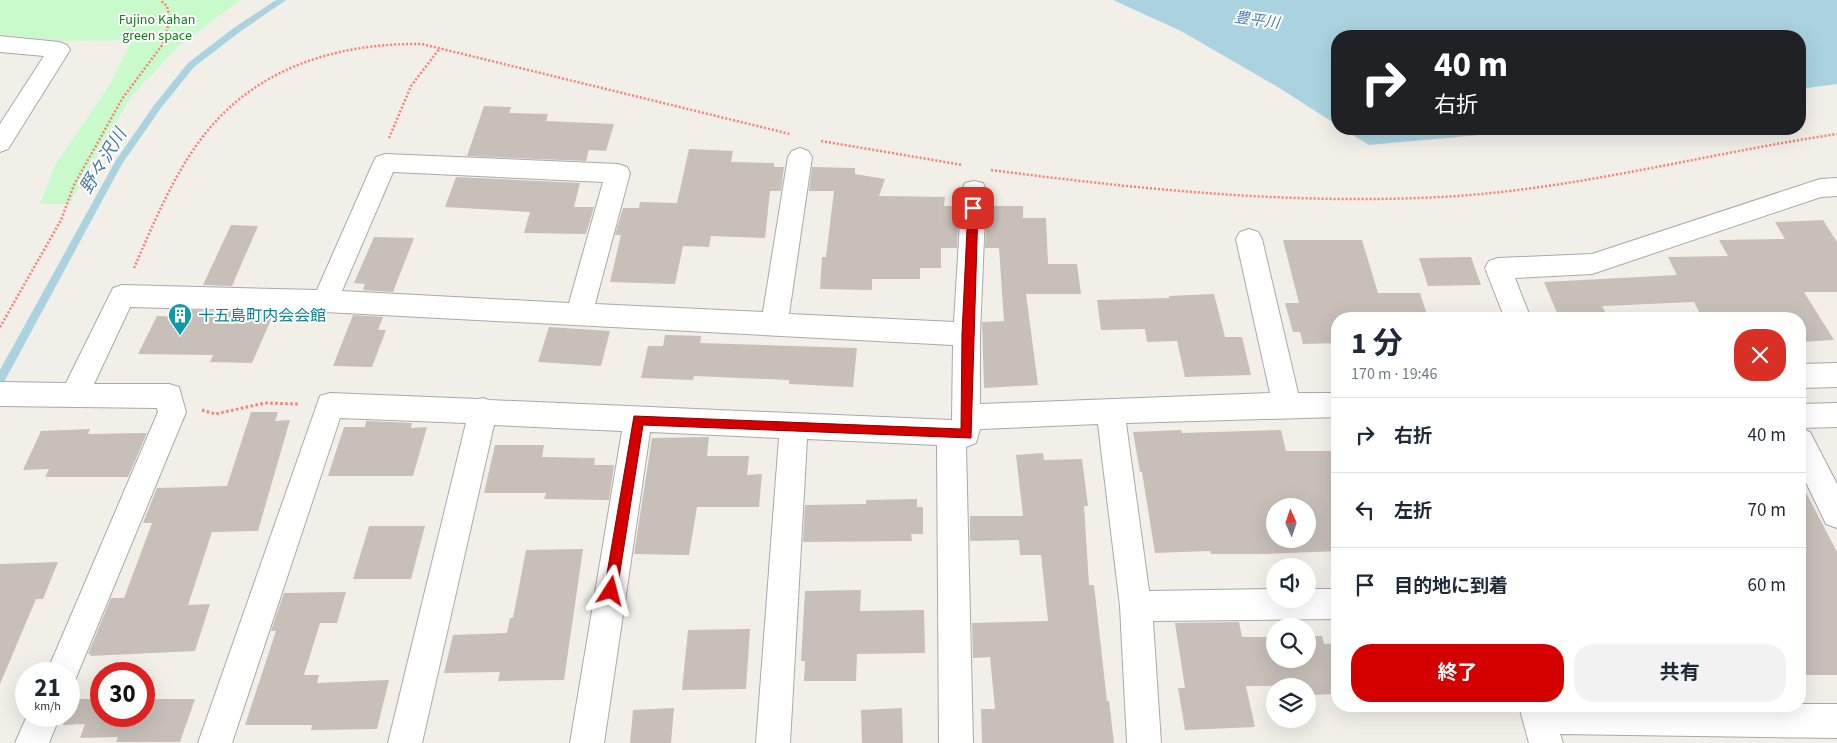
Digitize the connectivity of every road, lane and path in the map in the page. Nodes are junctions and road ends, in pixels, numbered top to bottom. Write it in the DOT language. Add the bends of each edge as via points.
graph roads {
  1 [pos="160,0"];
  2 [pos="0,44"];
  3 [pos="440,48"];
  4 [pos="1837,134"];
  5 [pos="820,140"];
  6 [pos="0,143"];
  7 [pos="798,146"];
  8 [pos="385,163"];
  9 [pos="976,175"];
  10 [pos="1837,187"];
  11 [pos="1249,239"];
  12 [pos="122,296"];
  13 [pos="324,301"];
  14 [pos="1515,312"];
  15 [pos="579,313"];
  16 [pos="774,325"];
  17 [pos="0,327"];
  18 [pos="967,334"];
  19 [pos="1837,375"];
  20 [pos="1806,376"];
  21 [pos="0,394"];
  22 [pos="63,395"];
  23 [pos="170,401"];
  24 [pos="330,405"];
  25 [pos="1287,405"];
  26 [pos="1331,405"];
  27 [pos="483,410"];
  28 [pos="1110,411"];
  29 [pos="1837,415"];
  30 [pos="1806,416"];
  31 [pos="638,420"];
  32 [pos="959,425"];
  33 [pos="794,427"];
  34 [pos="1806,453"];
  35 [pos="1837,514"];
  36 [pos="1331,604"];
  37 [pos="1136,606"];
  38 [pos="67,662"];
  39 [pos="1736,714"];
  40 [pos="1837,721"];
  41 [pos="1540,722"];
  42 [pos="39,727"];
  43 [pos="32,743"];
  44 [pos="215,743"];
  45 [pos="405,743"];
  46 [pos="587,743"];
  47 [pos="773,743"];
  48 [pos="956,743"];
  49 [pos="1144,743"];
  1 -- 17 [label="path" via="167,6 170,19 163,44 122,99 74,185 61,220"];
  2 -- 6 [label="street" via="59,50"];
  3 -- 7 [label="path"];
  3 -- 8 [label="path" via="412,86 386,147"];
  3 -- 12 [label="path" via="405,42 357,45 323,54 277,73 231,106 195,148"];
  4 -- 9 [label="path" via="1525,189 1402,200 1244,197"];
  5 -- 9 [label="path"];
  7 -- 16 [label="street"];
  8 -- 13 [label="street"];
  8 -- 15 [label="street" via="618,173"];
  9 -- 18 [label="street"];
  10 -- 14 [label="street" via="1820,188 1592,264 1498,268"];
  11 -- 25 [label="street"];
  12 -- 13 [label="street"];
  12 -- 22 [label="street"];
  13 -- 15 [label="street"];
  15 -- 16 [label="street"];
  16 -- 18 [label="street"];
  18 -- 32 [label="street"];
  19 -- 20 [label="street"];
  21 -- 22 [label="street"];
  22 -- 23 [label="street" via="169,396"];
  23 -- 24 [label="path" via="215,414 265,403"];
  23 -- 38 [label="street" via="172,412"];
  24 -- 27 [label="street"];
  24 -- 44 [label="street"];
  25 -- 26 [label="street"];
  25 -- 28 [label="street"];
  27 -- 31 [label="street"];
  27 -- 45 [label="street"];
  28 -- 32 [label="street"];
  28 -- 37 [label="street"];
  29 -- 30 [label="street"];
  31 -- 33 [label="street"];
  31 -- 46 [label="street"];
  32 -- 33 [label="street"];
  32 -- 48 [label="street"];
  33 -- 47 [label="street"];
  34 -- 35 [label="street"];
  36 -- 37 [label="street"];
  37 -- 49 [label="street"];
  39 -- 40 [label="street"];
  39 -- 41 [label="street"];
  42 -- 43 [label="street"];
}
